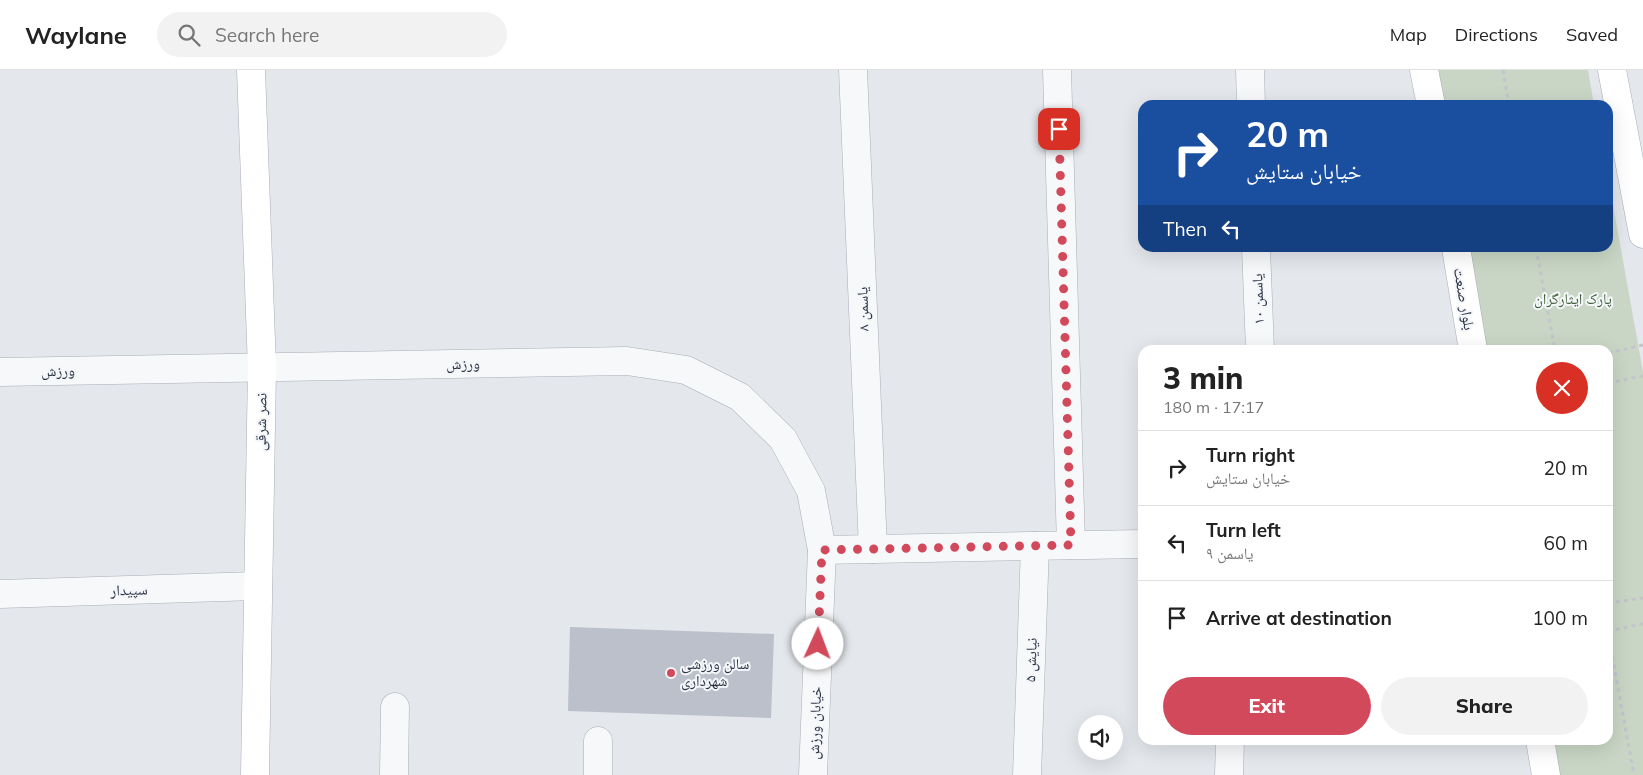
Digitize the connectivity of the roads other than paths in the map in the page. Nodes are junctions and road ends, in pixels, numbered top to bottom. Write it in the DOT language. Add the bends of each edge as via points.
graph roads {
  1 [pos="251,70"];
  2 [pos="853,70"];
  3 [pos="1057,70"];
  4 [pos="1250,70"];
  5 [pos="1424,70"];
  6 [pos="1612,70"];
  7 [pos="1251,100"];
  8 [pos="1430,100"];
  9 [pos="1643,234"];
  10 [pos="1256,252"];
  11 [pos="1457,252"];
  12 [pos="1260,345"];
  13 [pos="1472,345"];
  14 [pos="262,368"];
  15 [pos="0,372"];
  16 [pos="1138,544"];
  17 [pos="1071,545"];
  18 [pos="1035,546"];
  19 [pos="873,549"];
  20 [pos="822,550"];
  21 [pos="258,586"];
  22 [pos="0,594"];
  23 [pos="396,706"];
  24 [pos="598,741"];
  25 [pos="1230,745"];
  26 [pos="1541,745"];
  27 [pos="256,775"];
  28 [pos="394,775"];
  29 [pos="598,775"];
  30 [pos="813,775"];
  31 [pos="1027,775"];
  32 [pos="1230,775"];
  33 [pos="1546,775"];
  1 -- 14 [label="street, نصر شرقی"];
  2 -- 19 [label="street, یاسمن ۸"];
  3 -- 17 [label="street"];
  4 -- 7 [label="street"];
  5 -- 8 [label="street"];
  6 -- 9 [label="street"];
  10 -- 12 [label="street, یاسمن ۱۰"];
  11 -- 13 [label="street, بلوار صنعت"];
  14 -- 15 [label="street, ورزش"];
  14 -- 20 [label="street, ورزش" via="627,361 686,370 740,397 783,439 811,491"];
  14 -- 21 [label="street, نصر شرقی"];
  16 -- 17 [label="street"];
  17 -- 18 [label="street"];
  18 -- 19 [label="street"];
  18 -- 31 [label="street, نیایش ۵"];
  19 -- 20 [label="street"];
  20 -- 30 [label="street, خیابان ورزش"];
  21 -- 22 [label="street, سپیدار"];
  21 -- 27 [label="street, نصر شرقی"];
  23 -- 28 [label="street"];
  24 -- 29 [label="street"];
  25 -- 32 [label="street"];
  26 -- 33 [label="street"];
}
